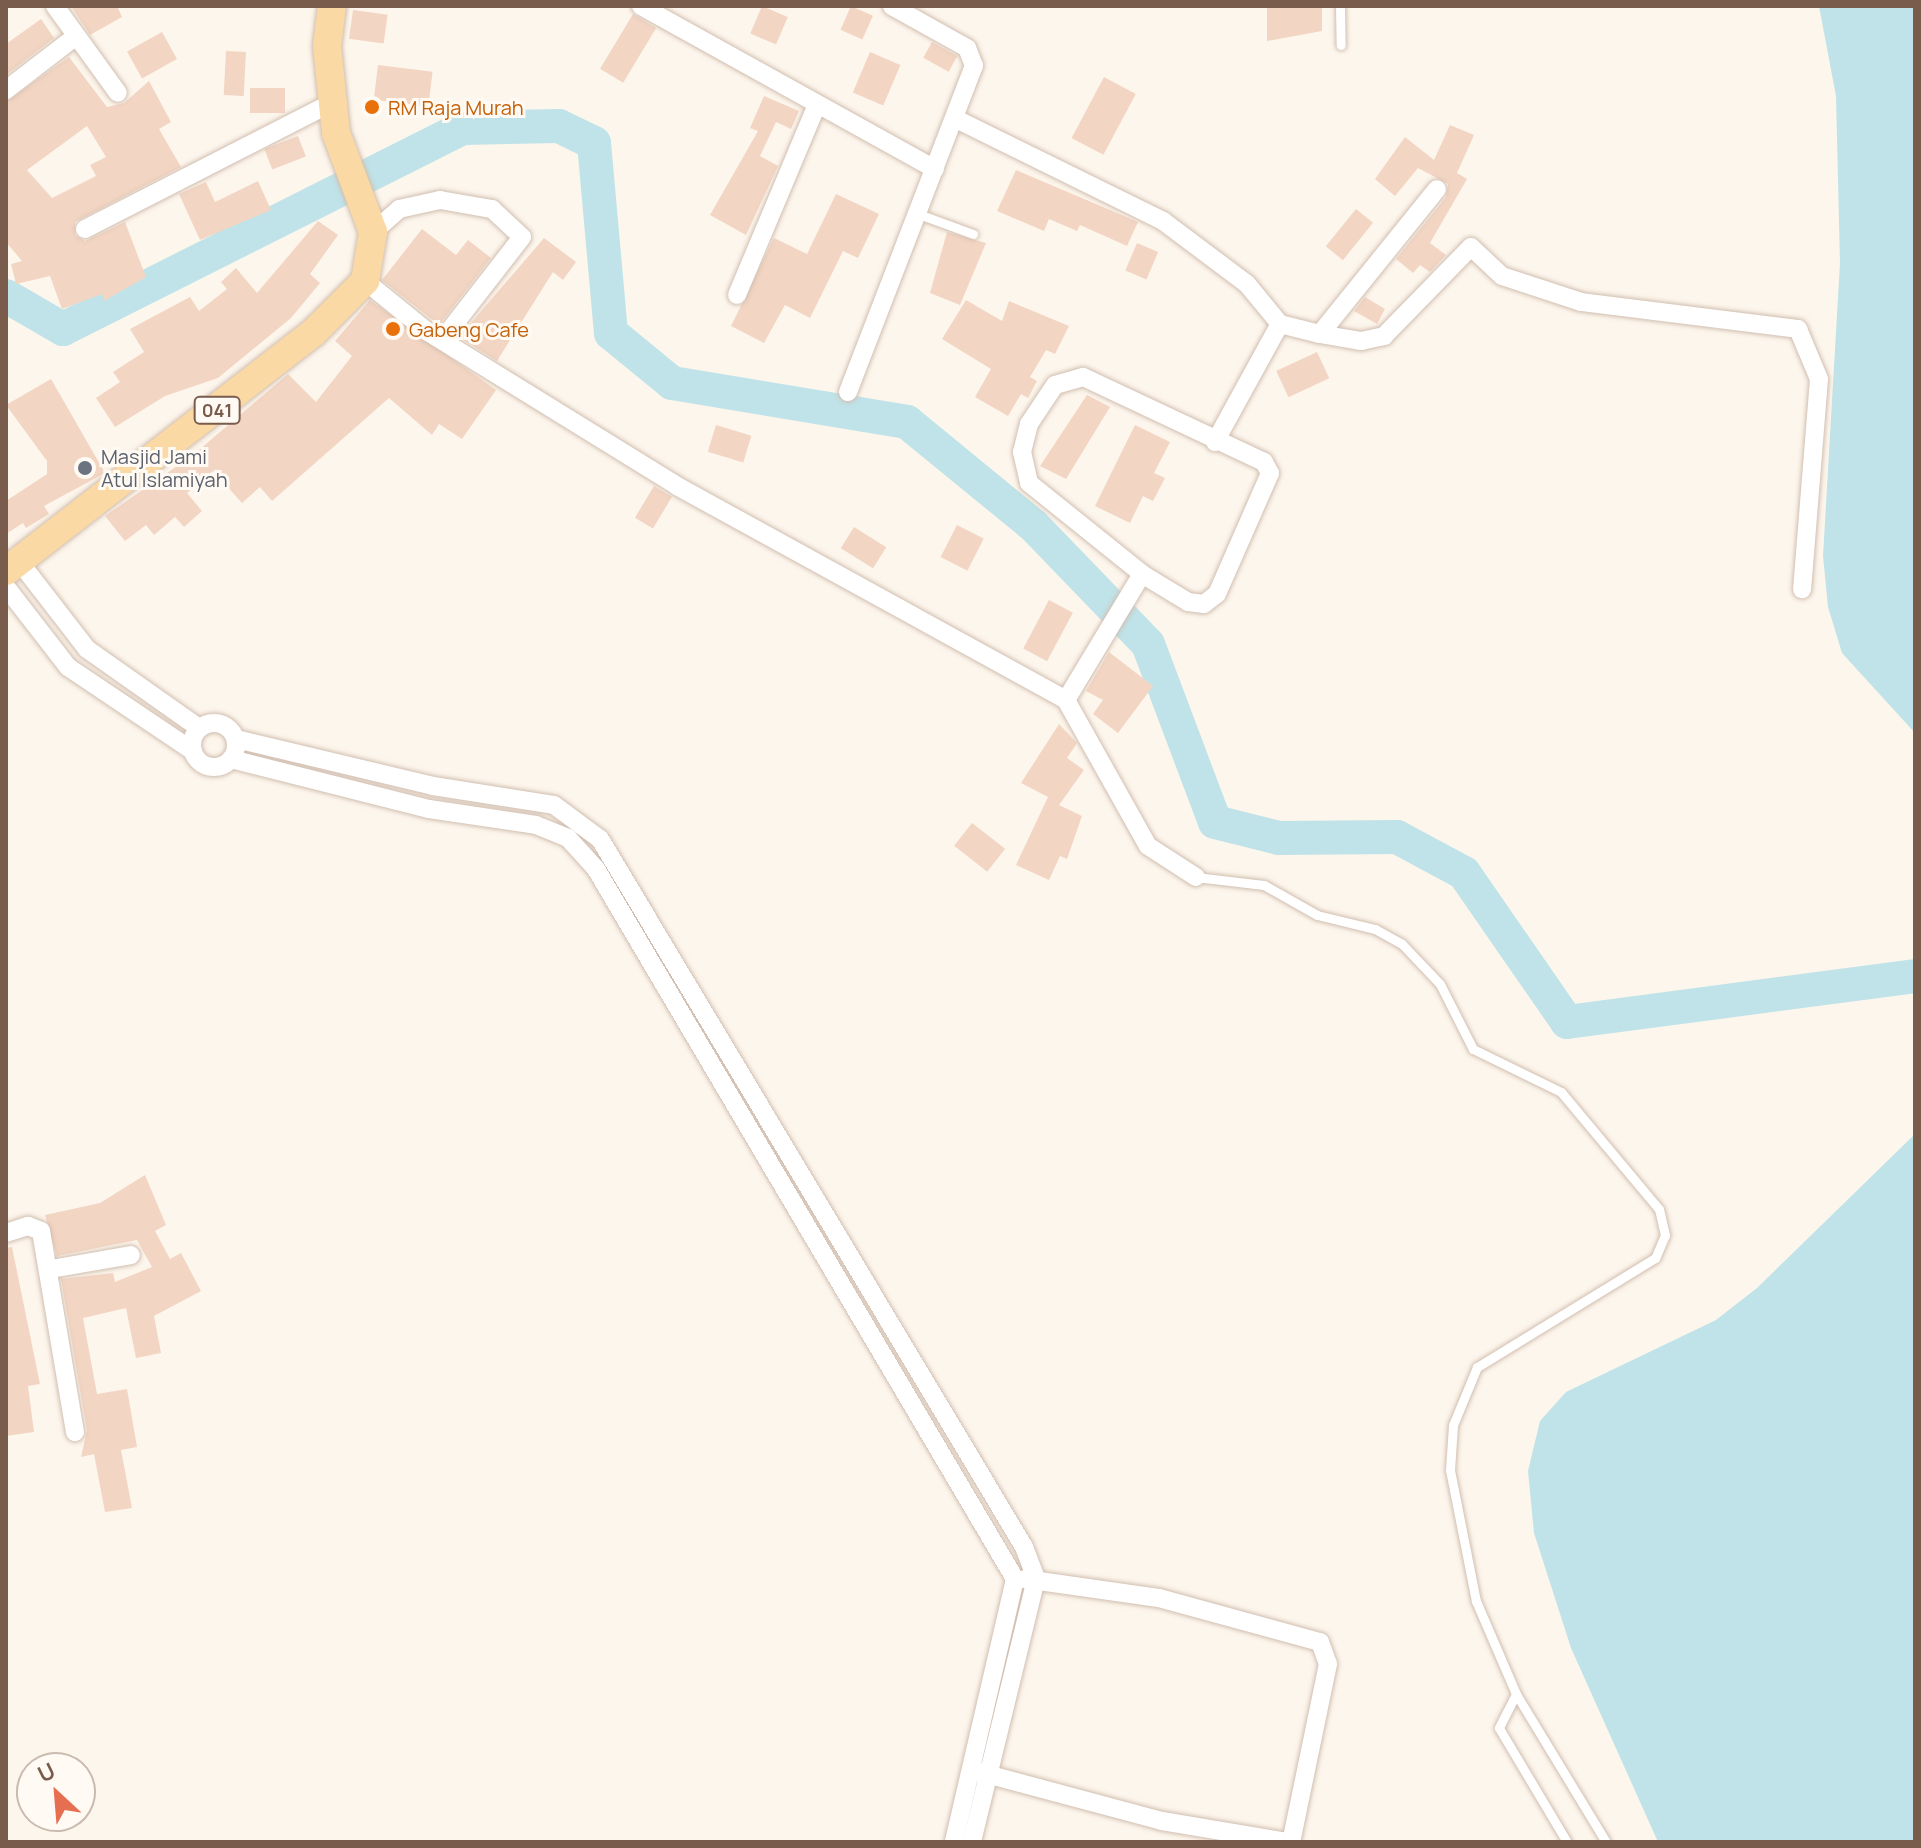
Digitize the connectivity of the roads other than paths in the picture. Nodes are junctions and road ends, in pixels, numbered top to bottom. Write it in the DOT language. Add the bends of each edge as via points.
graph roads {
  1 [pos="55,6"];
  2 [pos="332,6"];
  3 [pos="641,6"];
  4 [pos="892,6"];
  5 [pos="1340,6"];
  6 [pos="76,36"];
  7 [pos="1341,45"];
  8 [pos="6,90"];
  9 [pos="118,93"];
  10 [pos="331,103"];
  11 [pos="817,105"];
  12 [pos="958,120"];
  13 [pos="935,169"];
  14 [pos="1437,189"];
  15 [pos="916,213"];
  16 [pos="369,224"];
  17 [pos="85,229"];
  18 [pos="973,234"];
  19 [pos="365,281"];
  20 [pos="737,295"];
  21 [pos="1280,324"];
  22 [pos="1320,334"];
  23 [pos="442,340"];
  24 [pos="848,392"];
  25 [pos="1215,442"];
  26 [pos="13,566"];
  27 [pos="1142,574"];
  28 [pos="6,587"];
  29 [pos="1802,589"];
  30 [pos="1066,700"];
  31 [pos="199,728"];
  32 [pos="236,739"];
  33 [pos="193,751"];
  34 [pos="231,759"];
  35 [pos="433,786"];
  36 [pos="429,809"];
  37 [pos="1196,877"];
  38 [pos="751,1090"];
  39 [pos="731,1100"];
  40 [pos="6,1233"];
  41 [pos="131,1255"];
  42 [pos="51,1269"];
  43 [pos="75,1432"];
  44 [pos="977,1477"];
  45 [pos="957,1489"];
  46 [pos="1015,1579"];
  47 [pos="1036,1579"];
  48 [pos="1516,1694"];
  49 [pos="980,1772"];
  50 [pos="954,1842"];
  51 [pos="972,1842"];
  52 [pos="1289,1842"];
  53 [pos="1567,1842"];
  54 [pos="1606,1842"];
  1 -- 6 [label="street"];
  2 -- 10 [label="main road"];
  3 -- 11 [label="street"];
  4 -- 12 [label="street" via="973,56"];
  5 -- 7 [label="lane"];
  6 -- 8 [label="street"];
  6 -- 9 [label="street"];
  10 -- 16 [label="main road" via="340,152"];
  10 -- 17 [label="street"];
  11 -- 13 [label="street"];
  11 -- 20 [label="street"];
  12 -- 13 [label="street"];
  12 -- 21 [label="street" via="1175,229 1247,284"];
  13 -- 15 [label="street"];
  14 -- 22 [label="street"];
  15 -- 18 [label="lane"];
  15 -- 24 [label="street"];
  16 -- 19 [label="main road"];
  16 -- 23 [label="street" via="399,209 440,200 492,209 522,237"];
  19 -- 23 [label="street"];
  19 -- 26 [label="main road, 041" via="313,333"];
  21 -- 22 [label="street"];
  21 -- 25 [label="street"];
  22 -- 29 [label="street" via="1361,341 1384,336 1471,247 1502,276 1581,302 1798,329 1819,379"];
  23 -- 30 [label="street" via="677,486"];
  25 -- 27 [label="street" via="1264,462 1270,473 1217,594 1204,604 1188,602"];
  25 -- 27 [label="street" via="1073,375 1055,385 1029,424 1022,452 1029,483"];
  26 -- 31 [label="street" via="87,649"];
  27 -- 30 [label="street"];
  28 -- 33 [label="street" via="68,667"];
  30 -- 37 [label="street" via="1148,846"];
  31 -- 32 [label="street" via="220,723"];
  31 -- 33 [label="street"];
  32 -- 34 [label="street"];
  32 -- 35 [label="street"];
  33 -- 34 [label="street" via="209,767"];
  34 -- 36 [label="street"];
  35 -- 36 [label="street"];
  35 -- 38 [label="street" via="554,805 600,839"];
  36 -- 39 [label="street" via="536,825 568,838 618,905"];
  37 -- 48 [label="lane" via="1264,885 1317,915 1375,929 1402,944 1440,984 1473,1049 1561,1092 1659,1209 1665,1235 1655,1258 1477,1367 1453,1425 1450,1470 1460,1545"];
  38 -- 39 [label="street"];
  38 -- 44 [label="street"];
  39 -- 45 [label="street"];
  40 -- 42 [label="street" via="28,1226 41,1231"];
  41 -- 42 [label="street"];
  42 -- 43 [label="street"];
  44 -- 45 [label="street"];
  44 -- 47 [label="street" via="1024,1547"];
  45 -- 46 [label="street"];
  46 -- 47 [label="street"];
  46 -- 49 [label="street"];
  47 -- 49 [label="street"];
  47 -- 52 [label="street" via="1159,1598 1320,1642 1328,1664"];
  48 -- 53 [label="lane" via="1499,1728"];
  48 -- 54 [label="lane"];
  49 -- 50 [label="street"];
  49 -- 51 [label="street"];
  49 -- 52 [label="street" via="1162,1821"];
}
